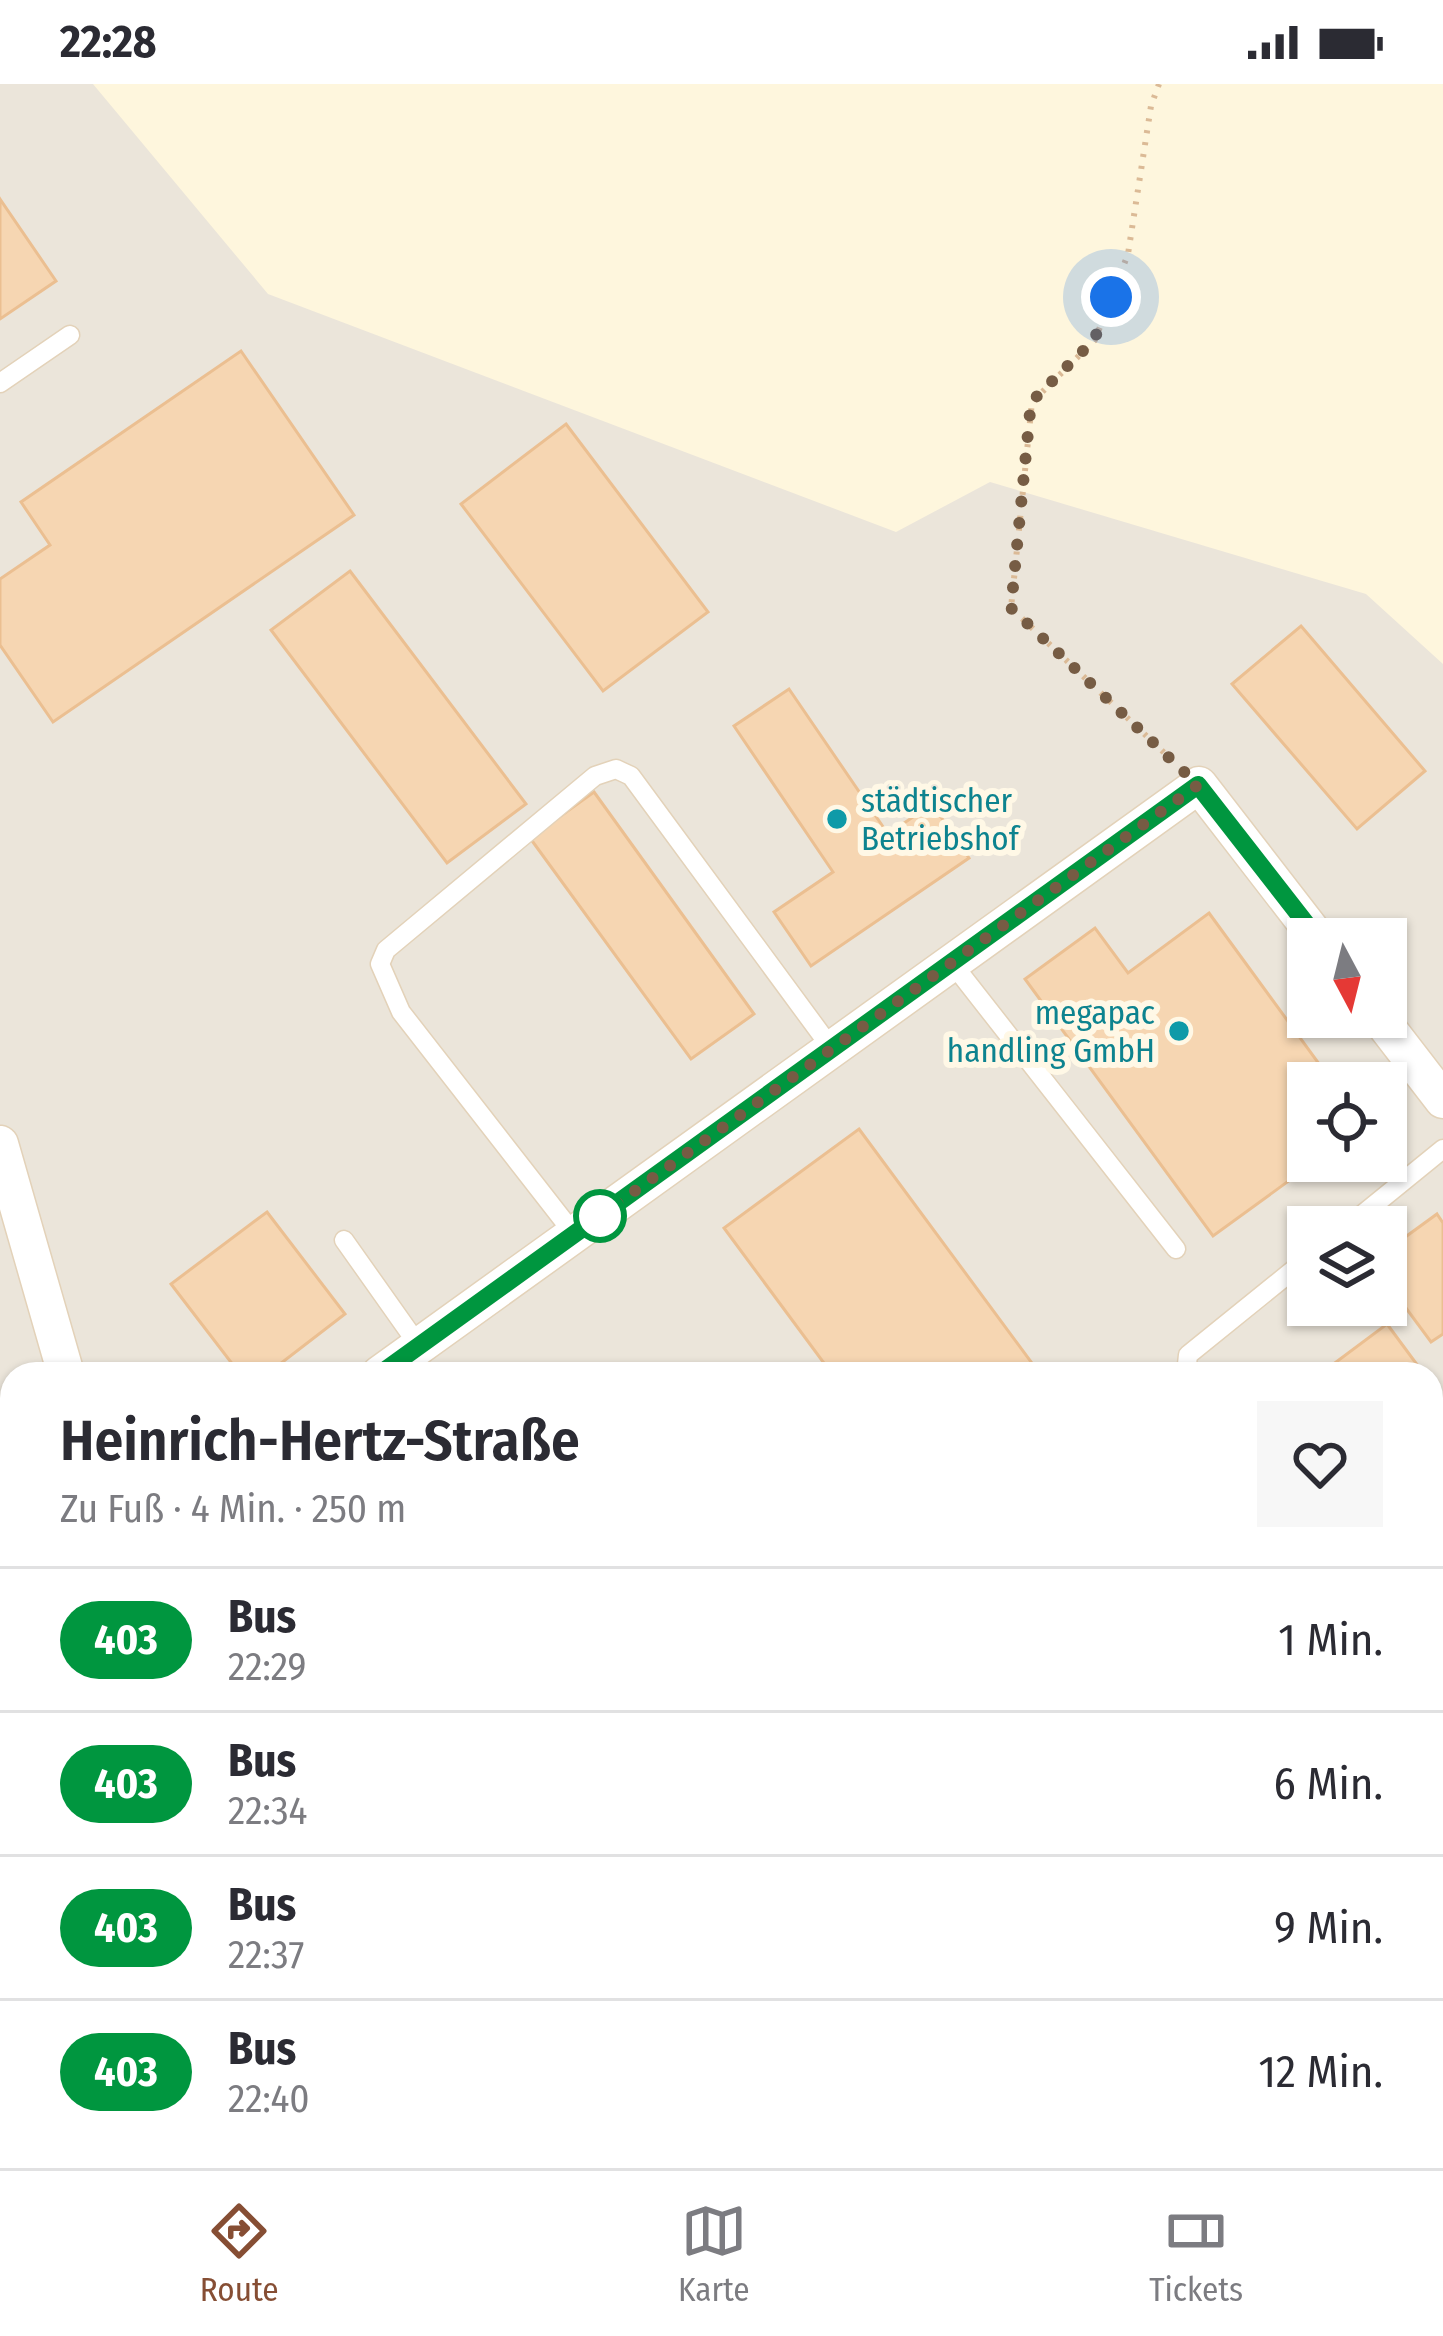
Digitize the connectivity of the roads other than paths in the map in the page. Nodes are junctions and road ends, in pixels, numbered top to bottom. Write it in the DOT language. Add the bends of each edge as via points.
graph roads {
  1 [pos="70,335"];
  2 [pos="0,383"];
  3 [pos="1302,918"];
  4 [pos="952,963"];
  5 [pos="1395,1038"];
  6 [pos="832,1049"];
  7 [pos="1443,1100"];
  8 [pos="0,1144"];
  9 [pos="1443,1149"];
  10 [pos="1373,1206"];
  11 [pos="574,1234"];
  12 [pos="344,1240"];
  13 [pos="1176,1249"];
  14 [pos="1287,1275"];
  15 [pos="419,1346"];
  16 [pos="63,1362"];
  17 [pos="397,1362"];
  18 [pos="1187,1362"];
  1 -- 2 [label="lane"];
  3 -- 4 [label="street" via="1198,785"];
  4 -- 6 [label="street"];
  4 -- 13 [label="lane"];
  5 -- 7 [label="street"];
  6 -- 11 [label="street"];
  6 -- 11 [label="lane" via="631,776 595,776 386,950 380,964 401,1012"];
  8 -- 16 [label="street"];
  9 -- 10 [label="lane"];
  11 -- 15 [label="street"];
  12 -- 15 [label="lane"];
  14 -- 18 [label="lane"];
  15 -- 17 [label="street"];
}
